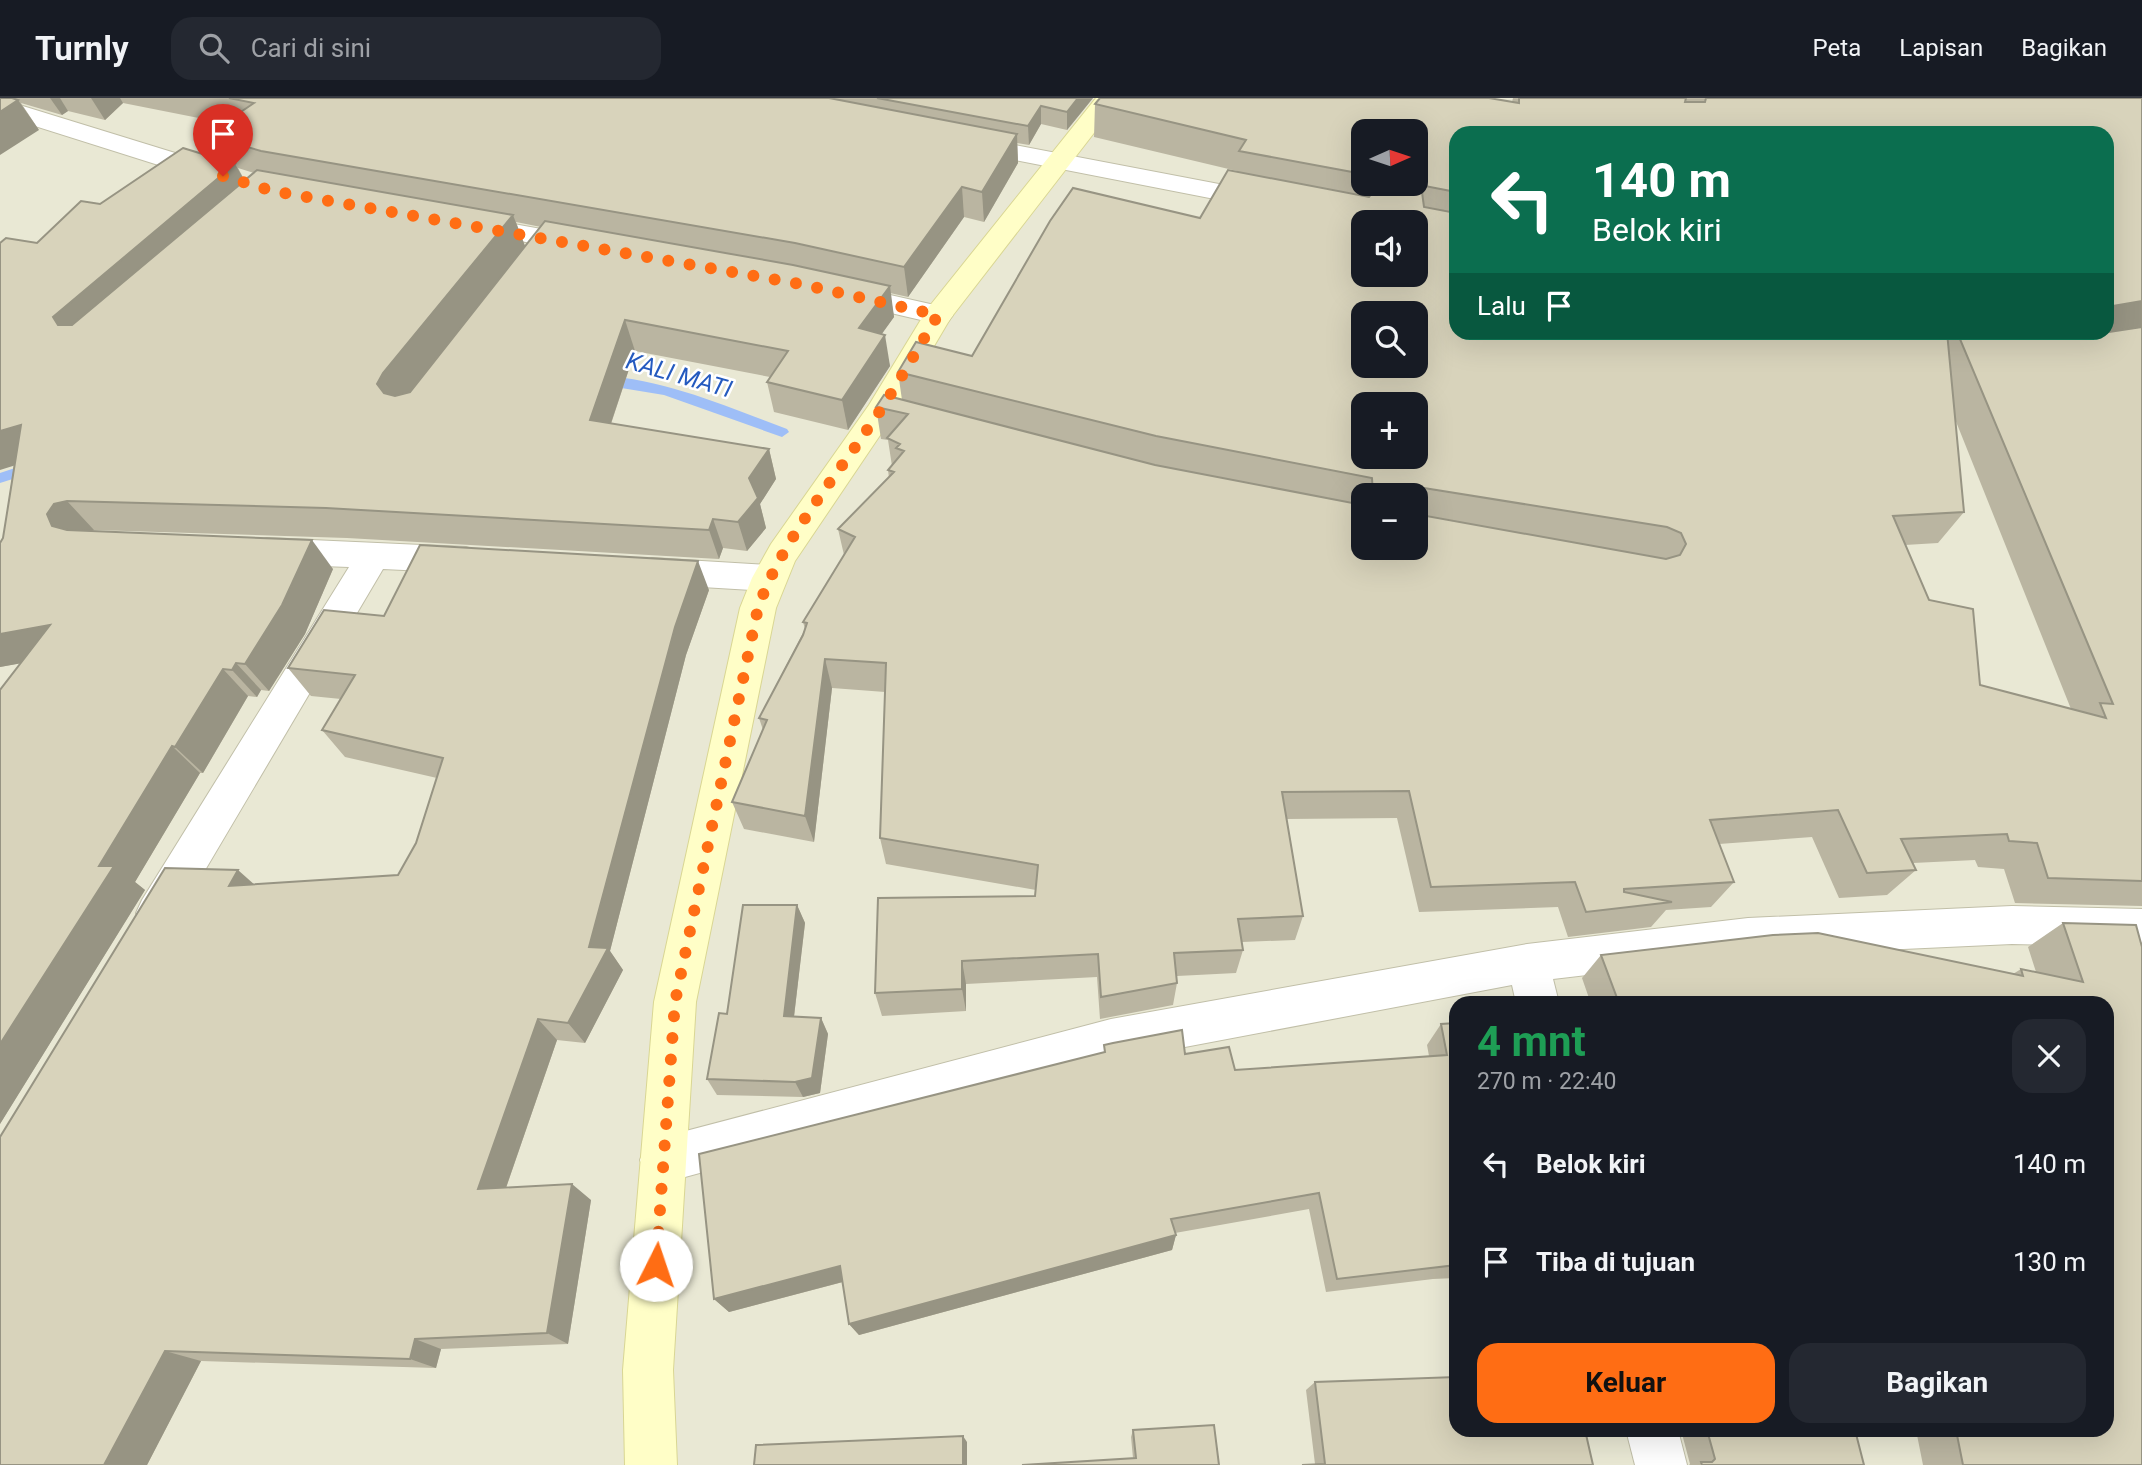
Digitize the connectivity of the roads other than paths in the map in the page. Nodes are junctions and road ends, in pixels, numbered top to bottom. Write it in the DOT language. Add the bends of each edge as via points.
graph roads {
  1 [pos="1109,98"];
  2 [pos="0,107"];
  3 [pos="944,139"];
  4 [pos="1060,161"];
  5 [pos="243,182"];
  6 [pos="1286,204"];
  7 [pos="444,220"];
  8 [pos="611,250"];
  9 [pos="812,287"];
  10 [pos="938,315"];
  11 [pos="241,550"];
  12 [pos="374,555"];
  13 [pos="497,562"];
  14 [pos="619,569"];
  15 [pos="769,578"];
  16 [pos="2142,928"];
  17 [pos="137,947"];
  18 [pos="1527,963"];
  19 [pos="1536,996"];
  20 [pos="663,1160"];
  21 [pos="1654,1437"];
  22 [pos="651,1465"];
  23 [pos="1661,1465"];
  1 -- 4 [label="street"];
  2 -- 5 [label="street"];
  3 -- 4 [label="street"];
  4 -- 6 [label="street"];
  4 -- 10 [label="street"];
  7 -- 8 [label="street" via="542,249"];
  9 -- 10 [label="street"];
  10 -- 15 [label="street" via="893,415 783,553"];
  11 -- 12 [label="street"];
  12 -- 13 [label="street"];
  12 -- 17 [label="street"];
  14 -- 15 [label="street"];
  15 -- 20 [label="street" via="749,642 675,1002"];
  16 -- 18 [label="street" via="2012,925 1748,937"];
  18 -- 19 [label="street"];
  18 -- 20 [label="street" via="1111,1041"];
  20 -- 22 [label="street" via="648,1370"];
  21 -- 23 [label="street"];
}
